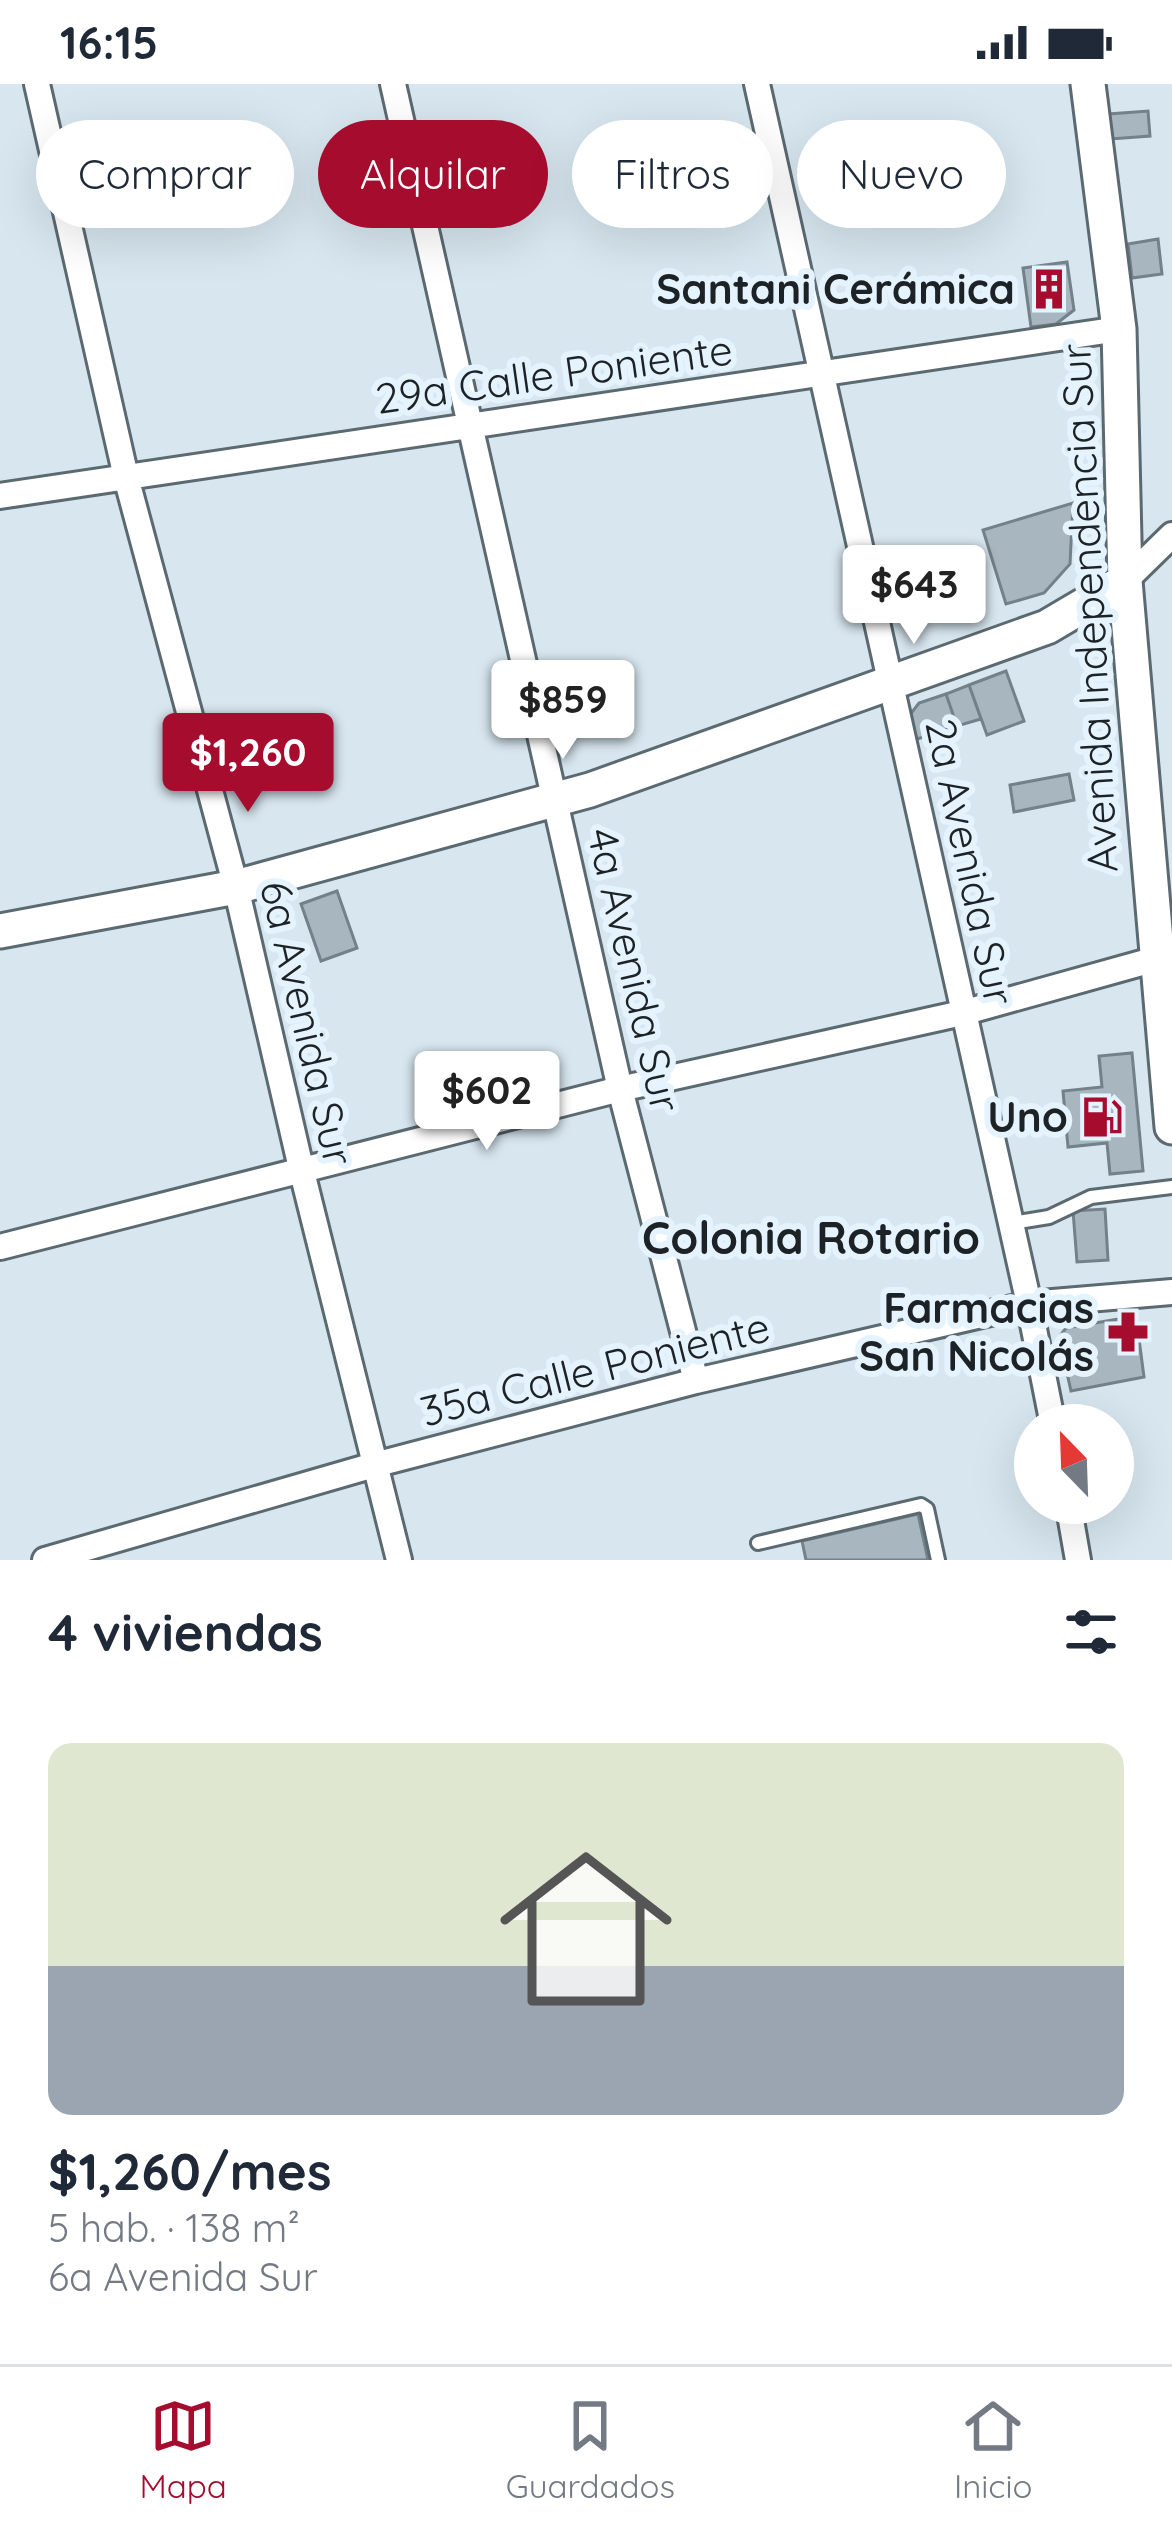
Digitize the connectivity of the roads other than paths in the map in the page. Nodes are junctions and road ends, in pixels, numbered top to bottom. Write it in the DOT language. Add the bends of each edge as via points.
graph roads {
  1 [pos="37,84"];
  2 [pos="393,84"];
  3 [pos="757,84"];
  4 [pos="1088,84"];
  5 [pos="1119,329"];
  6 [pos="821,374"];
  7 [pos="469,426"];
  8 [pos="125,477"];
  9 [pos="0,496"];
  10 [pos="1172,535"];
  11 [pos="1125,581"];
  12 [pos="892,682"];
  13 [pos="554,801"];
  14 [pos="236,886"];
  15 [pos="0,932"];
  16 [pos="1164,959"];
  17 [pos="962,1013"];
  18 [pos="620,1089"];
  19 [pos="1172,1127"];
  20 [pos="301,1168"];
  21 [pos="1172,1187"];
  22 [pos="1011,1223"];
  23 [pos="0,1247"];
  24 [pos="1172,1292"];
  25 [pos="1029,1304"];
  26 [pos="696,1381"];
  27 [pos="1049,1404"];
  28 [pos="374,1466"];
  29 [pos="1071,1524"];
  30 [pos="758,1543"];
  31 [pos="45,1560"];
  32 [pos="399,1560"];
  33 [pos="938,1560"];
  34 [pos="1078,1560"];
  1 -- 8 [label="street, 6a Avenida Sur"];
  2 -- 7 [label="street, 4a Avenida Sur"];
  3 -- 6 [label="street, 2a Avenida Sur"];
  4 -- 5 [label="street, Avenida Independencia Sur"];
  5 -- 6 [label="street, 29a Calle Poniente"];
  5 -- 11 [label="street, Avenida Independencia Sur"];
  6 -- 7 [label="street, 29a Calle Poniente"];
  6 -- 12 [label="street, 2a Avenida Sur"];
  7 -- 8 [label="street, 29a Calle Poniente"];
  7 -- 13 [label="street, 4a Avenida Sur"];
  8 -- 9 [label="street, 29a Calle Poniente"];
  8 -- 14 [label="street, 6a Avenida Sur"];
  10 -- 11 [label="street"];
  11 -- 12 [label="street" via="1047,627"];
  11 -- 16 [label="street, Avenida Independencia Sur"];
  12 -- 13 [label="street"];
  12 -- 17 [label="street, 2a Avenida Sur"];
  13 -- 14 [label="street"];
  13 -- 18 [label="street, 4a Avenida Sur"];
  14 -- 15 [label="street"];
  14 -- 20 [label="street, 6a Avenida Sur"];
  16 -- 17 [label="street"];
  16 -- 19 [label="street, Avenida Independencia Sur"];
  17 -- 18 [label="street"];
  17 -- 22 [label="street, 2a Avenida Sur"];
  18 -- 20 [label="street"];
  18 -- 26 [label="street, 4a Avenida Sur"];
  20 -- 23 [label="street"];
  20 -- 28 [label="street, 6a Avenida Sur"];
  21 -- 22 [label="lane" via="1091,1197 1049,1217"];
  22 -- 25 [label="street, 2a Avenida Sur"];
  24 -- 25 [label="street, 35a Calle Poniente"];
  25 -- 26 [label="street, 35a Calle Poniente"];
  25 -- 27 [label="street, 2a Avenida Sur"];
  26 -- 28 [label="street, 35a Calle Poniente"];
  28 -- 31 [label="street, 35a Calle Poniente"];
  28 -- 32 [label="street, 6a Avenida Sur"];
  29 -- 34 [label="street"];
  30 -- 33 [label="lane" via="921,1505"];
}
